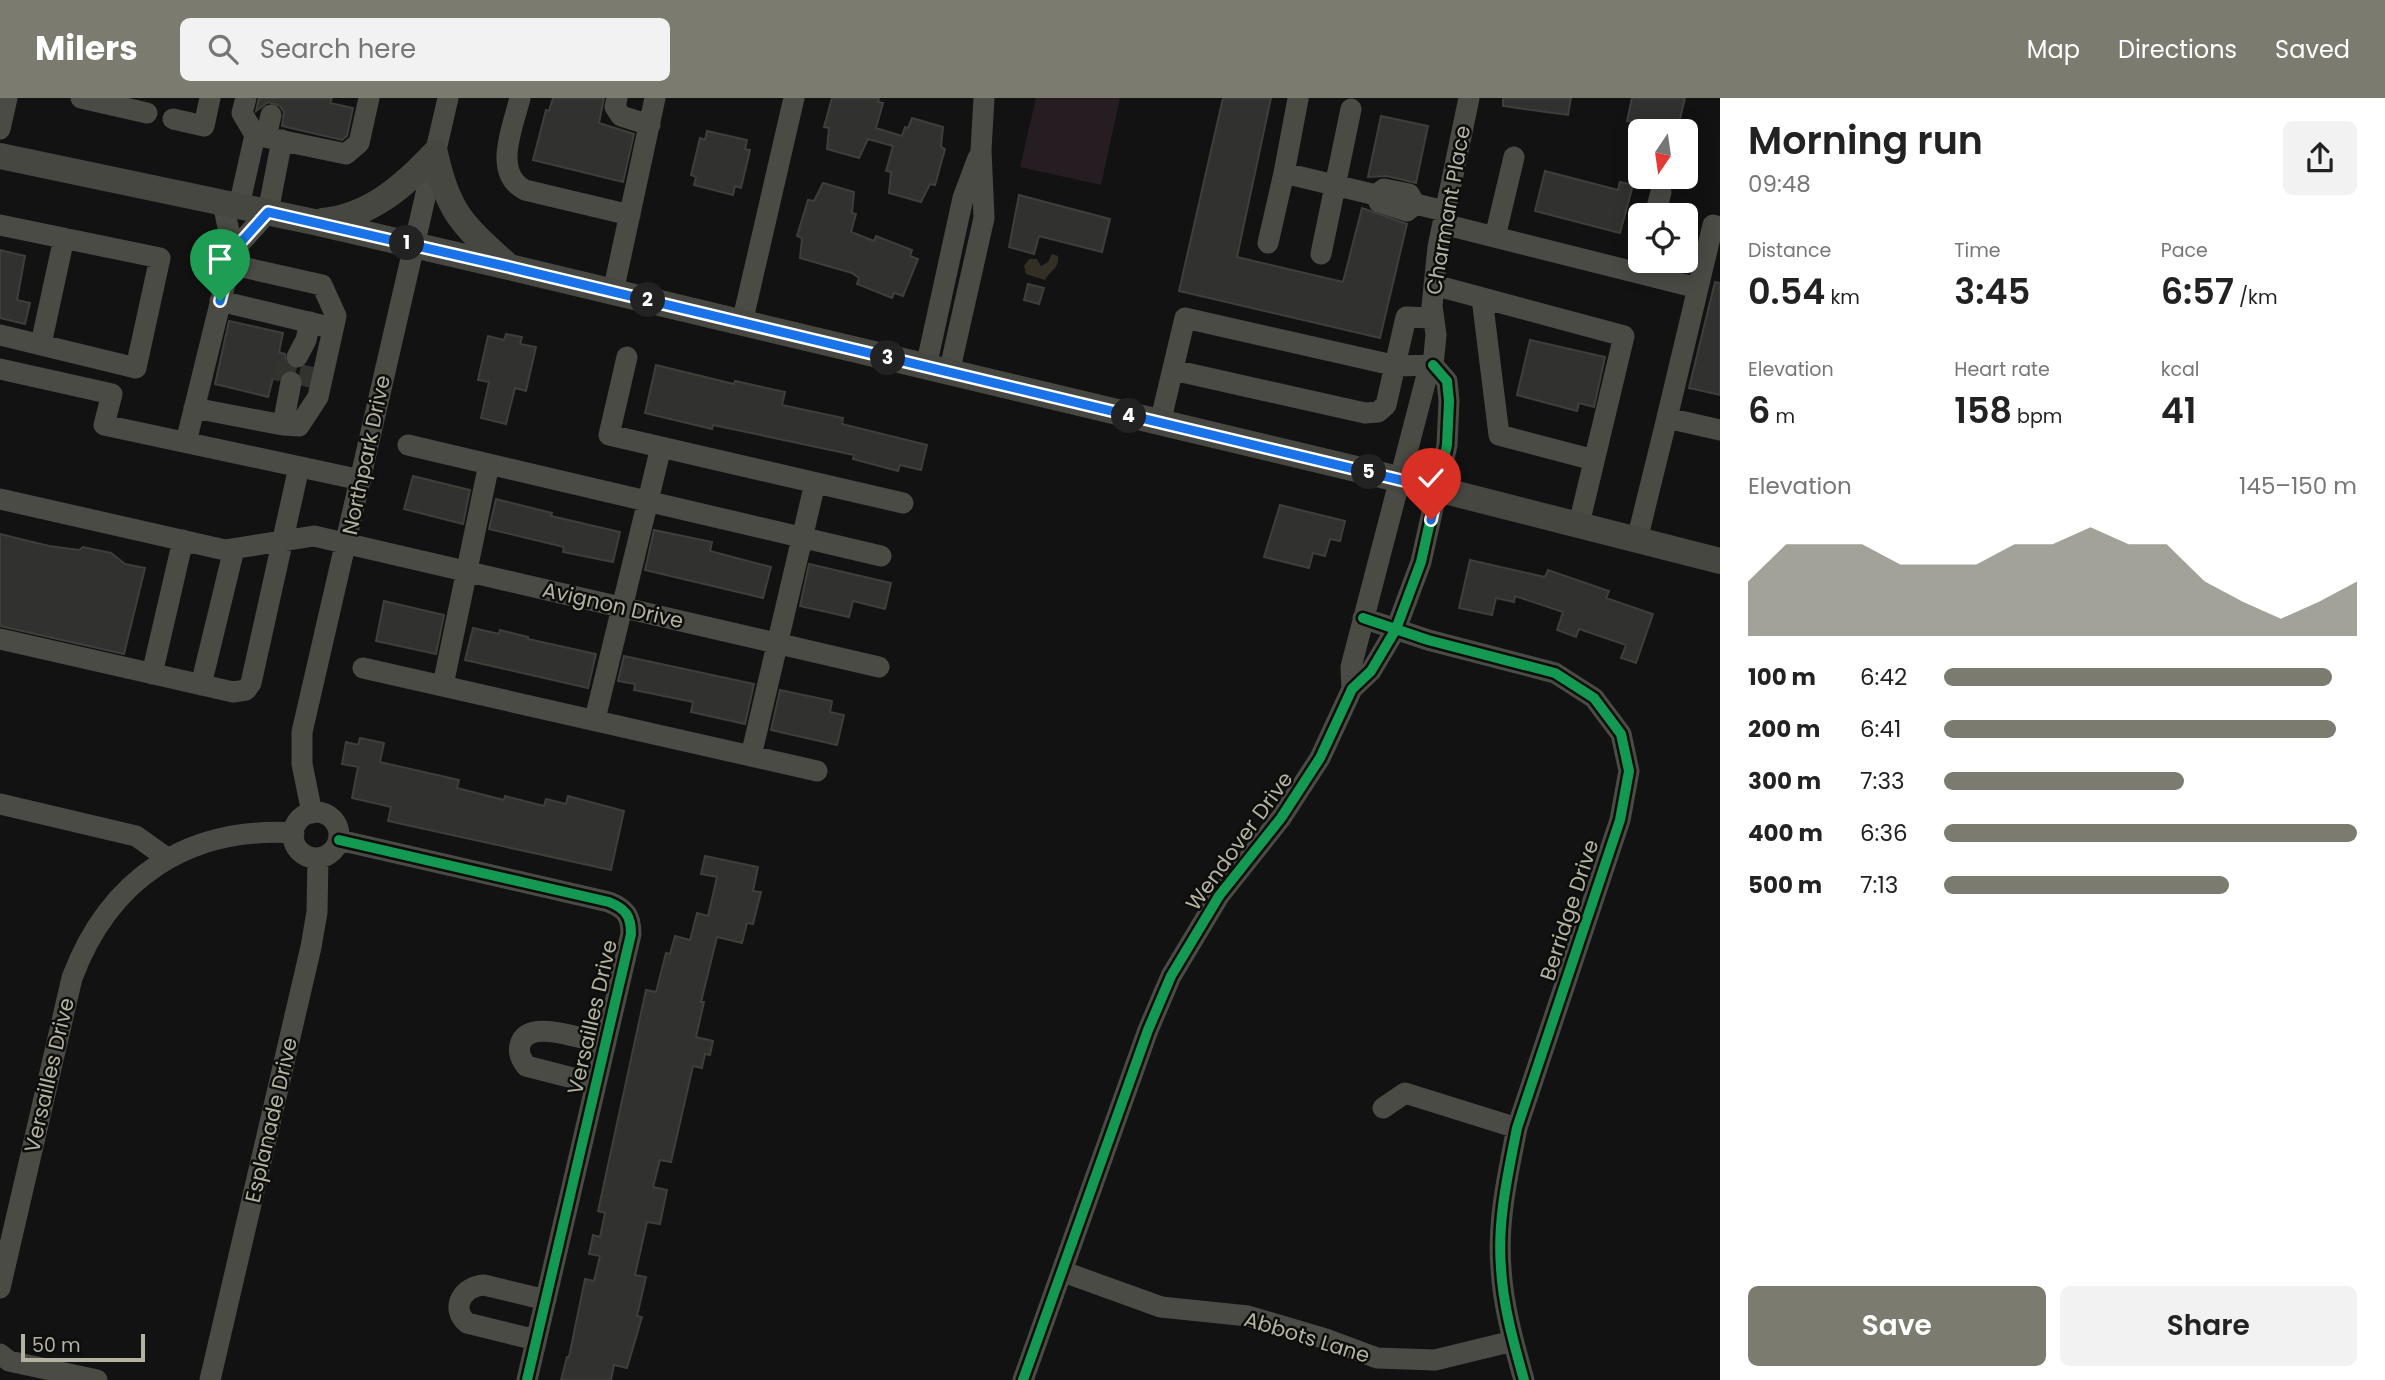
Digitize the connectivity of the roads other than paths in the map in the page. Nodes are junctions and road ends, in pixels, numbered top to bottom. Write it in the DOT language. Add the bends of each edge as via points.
graph roads {
  1 [pos="7,98"];
  2 [pos="81,98"];
  3 [pos="210,98"];
  4 [pos="246,98"];
  5 [pos="369,98"];
  6 [pos="448,98"];
  7 [pos="520,98"];
  8 [pos="617,98"];
  9 [pos="655,98"];
  10 [pos="794,98"];
  11 [pos="984,98"];
  12 [pos="1469,98"];
  13 [pos="1298,99"];
  14 [pos="1351,109"];
  15 [pos="146,113"];
  16 [pos="271,115"];
  17 [pos="173,119"];
  18 [pos="650,125"];
  19 [pos="0,129"];
  20 [pos="268,137"];
  21 [pos="435,153"];
  22 [pos="0,156"];
  23 [pos="1514,157"];
  24 [pos="1283,173"];
  25 [pos="1335,185"];
  26 [pos="1661,192"];
  27 [pos="1658,203"];
  28 [pos="231,205"];
  29 [pos="268,212"];
  30 [pos="630,215"];
  31 [pos="1444,218"];
  32 [pos="314,222"];
  33 [pos="0,225"];
  34 [pos="1720,227"];
  35 [pos="1495,237"];
  36 [pos="64,239"];
  37 [pos="1268,243"];
  38 [pos="412,245"];
  39 [pos="1321,254"];
  40 [pos="231,258"];
  41 [pos="1628,264"];
  42 [pos="509,267"];
  43 [pos="1659,273"];
  44 [pos="1434,285"];
  45 [pos="1698,288"];
  46 [pos="613,292"];
  47 [pos="1482,298"];
  48 [pos="220,301"];
  49 [pos="1433,318"];
  50 [pos="742,323"];
  51 [pos="333,328"];
  52 [pos="0,335"];
  53 [pos="41,344"];
  54 [pos="627,357"];
  55 [pos="120,364"];
  56 [pos="1433,365"];
  57 [pos="1397,366"];
  58 [pos="0,369"];
  59 [pos="937,370"];
  60 [pos="1173,370"];
  61 [pos="293,387"];
  62 [pos="112,394"];
  63 [pos="194,408"];
  64 [pos="1667,418"];
  65 [pos="1160,423"];
  66 [pos="283,425"];
  67 [pos="1720,430"];
  68 [pos="186,442"];
  69 [pos="408,445"];
  70 [pos="660,447"];
  71 [pos="1594,460"];
  72 [pos="489,464"];
  73 [pos="299,467"];
  74 [pos="1398,479"];
  75 [pos="361,480"];
  76 [pos="816,483"];
  77 [pos="1438,489"];
  78 [pos="0,499"];
  79 [pos="648,500"];
  80 [pos="903,503"];
  81 [pos="1579,524"];
  82 [pos="802,537"];
  83 [pos="183,540"];
  84 [pos="1637,540"];
  85 [pos="282,541"];
  86 [pos="347,543"];
  87 [pos="234,549"];
  88 [pos="881,556"];
  89 [pos="1720,562"];
  90 [pos="467,570"];
  91 [pos="622,607"];
  92 [pos="1363,618"];
  93 [pos="1396,629"];
  94 [pos="0,639"];
  95 [pos="777,643"];
  96 [pos="879,667"];
  97 [pos="363,668"];
  98 [pos="152,674"];
  99 [pos="201,685"];
  100 [pos="443,685"];
  101 [pos="1352,690"];
  102 [pos="595,719"];
  103 [pos="751,756"];
  104 [pos="817,772"];
  105 [pos="0,804"];
  106 [pos="312,813"];
  107 [pos="294,833"];
  108 [pos="339,840"];
  109 [pos="167,858"];
  110 [pos="317,858"];
  111 [pos="605,1044"];
  112 [pos="596,1084"];
  113 [pos="1382,1108"];
  114 [pos="1517,1128"];
  115 [pos="1064,1272"];
  116 [pos="0,1288"];
  117 [pos="546,1300"];
  118 [pos="536,1340"];
  119 [pos="1513,1341"];
  120 [pos="0,1354"];
  121 [pos="97,1380"];
  122 [pos="210,1380"];
  123 [pos="527,1380"];
  124 [pos="1023,1380"];
  125 [pos="1524,1380"];
  1 -- 19 [label="street"];
  2 -- 15 [label="street"];
  3 -- 17 [label="street" via="204,126"];
  4 -- 20 [label="street" via="242,113"];
  5 -- 20 [label="street" via="359,143 346,154"];
  6 -- 21 [label="street, Northpark Drive"];
  7 -- 30 [label="street" via="507,157 515,185"];
  8 -- 18 [label="street" via="615,107 621,116"];
  9 -- 18 [label="street"];
  10 -- 50 [label="street"];
  11 -- 59 [label="street" via="984,218"];
  12 -- 31 [label="street, Charmant Place"];
  13 -- 24 [label="street"];
  14 -- 25 [label="street"];
  16 -- 20 [label="street"];
  18 -- 30 [label="street"];
  20 -- 28 [label="street"];
  20 -- 29 [label="street"];
  21 -- 32 [label="main road" via="390,196 347,216"];
  21 -- 38 [label="street, Northpark Drive"];
  21 -- 42 [label="main road" via="442,185 464,226"];
  22 -- 28 [label="main road"];
  23 -- 35 [label="street"];
  24 -- 25 [label="street"];
  24 -- 37 [label="street"];
  25 -- 31 [label="street" via="1376,195 1380,202 1407,211 1415,204"];
  25 -- 39 [label="street"];
  26 -- 27 [label="street"];
  28 -- 29 [label="main road"];
  28 -- 40 [label="street"];
  29 -- 32 [label="main road"];
  29 -- 40 [label="street"];
  30 -- 46 [label="street"];
  31 -- 35 [label="street"];
  31 -- 44 [label="street, Charmant Place"];
  32 -- 38 [label="main road"];
  33 -- 36 [label="street"];
  34 -- 45 [label="street" via="1713,225"];
  35 -- 41 [label="street"];
  36 -- 53 [label="street"];
  36 -- 55 [label="street" via="160,258 136,368"];
  38 -- 42 [label="main road"];
  38 -- 75 [label="street, Northpark Drive"];
  40 -- 48 [label="street"];
  40 -- 51 [label="street" via="322,285 336,316"];
  42 -- 46 [label="main road"];
  43 -- 45 [label="street"];
  44 -- 47 [label="street"];
  44 -- 49 [label="street, Charmant Place"];
  45 -- 64 [label="street"];
  46 -- 50 [label="main road"];
  47 -- 71 [label="street" via="1499,435"];
  47 -- 71 [label="street" via="1624,336"];
  48 -- 51 [label="street" via="303,349"];
  48 -- 63 [label="street"];
  49 -- 56 [label="street, Charmant Place"];
  49 -- 57 [label="street" via="1406,317"];
  50 -- 59 [label="main road"];
  51 -- 66 [label="street" via="318,397 299,426"];
  52 -- 53 [label="street"];
  53 -- 55 [label="street"];
  54 -- 70 [label="street" via="600,433"];
  55 -- 62 [label="street"];
  56 -- 57 [label="street"];
  56 -- 74 [label="street, Charmant Place"];
  56 -- 77 [label="street" via="1447,381 1450,401"];
  57 -- 60 [label="street" via="1386,405 1378,412 1365,413"];
  57 -- 60 [label="street" via="1185,318"];
  58 -- 62 [label="street"];
  59 -- 65 [label="main road"];
  60 -- 65 [label="street"];
  61 -- 66 [label="street"];
  62 -- 68 [label="street" via="104,425"];
  63 -- 66 [label="street"];
  63 -- 68 [label="street"];
  64 -- 67 [label="street"];
  64 -- 84 [label="street"];
  65 -- 74 [label="main road"];
  68 -- 73 [label="street"];
  69 -- 72 [label="street"];
  70 -- 76 [label="street"];
  70 -- 79 [label="street"];
  71 -- 81 [label="street"];
  72 -- 79 [label="street"];
  72 -- 90 [label="street"];
  73 -- 75 [label="street"];
  73 -- 85 [label="street"];
  74 -- 77 [label="main road"];
  74 -- 92 [label="street, Wendover Drive"];
  75 -- 86 [label="street, Northpark Drive"];
  76 -- 80 [label="street"];
  76 -- 82 [label="street"];
  77 -- 81 [label="main road"];
  77 -- 93 [label="street, Wendover Drive" via="1421,562"];
  78 -- 83 [label="street, Avignon Drive"];
  79 -- 82 [label="street"];
  79 -- 91 [label="street"];
  81 -- 84 [label="main road"];
  82 -- 88 [label="street"];
  82 -- 95 [label="street"];
  83 -- 87 [label="street, Avignon Drive"];
  83 -- 98 [label="street"];
  84 -- 89 [label="main road"];
  85 -- 86 [label="street, Avignon Drive" via="314,536"];
  85 -- 87 [label="street, Avignon Drive"];
  85 -- 99 [label="street" via="251,683 246,690 233,692"];
  86 -- 90 [label="street, Avignon Drive"];
  86 -- 106 [label="street, Northpark Drive" via="302,732 302,764"];
  87 -- 99 [label="street"];
  90 -- 91 [label="street, Avignon Drive"];
  90 -- 100 [label="street"];
  91 -- 95 [label="street, Avignon Drive"];
  91 -- 102 [label="street"];
  92 -- 93 [label="street, Berridge Drive"];
  92 -- 101 [label="street, Wendover Drive" via="1351,667"];
  93 -- 101 [label="street, Wendover Drive" via="1371,671"];
  93 -- 114 [label="street, Berridge Drive" via="1555,673 1594,698 1621,734 1629,771 1620,820"];
  94 -- 98 [label="street"];
  95 -- 96 [label="street, Avignon Drive"];
  95 -- 103 [label="street"];
  97 -- 100 [label="street"];
  98 -- 99 [label="street"];
  100 -- 102 [label="street"];
  101 -- 115 [label="street, Wendover Drive" via="1320,758 1281,818 1219,896 1171,976"];
  102 -- 103 [label="street"];
  103 -- 104 [label="street"];
  105 -- 109 [label="street" via="136,836"];
  106 -- 107 [label="street" via="299,820"];
  106 -- 108 [label="street" via="323,813 334,821"];
  107 -- 109 [label="street, Versailles Drive" via="235,835"];
  107 -- 110 [label="street" via="299,850"];
  108 -- 110 [label="street" via="329,854"];
  108 -- 111 [label="street, Versailles Drive" via="622,908 631,923 631,934"];
  109 -- 116 [label="street, Versailles Drive" via="121,893 82,952"];
  110 -- 122 [label="street, Esplanade Drive" via="317,912 311,947"];
  111 -- 112 [label="street, Versailles Drive"];
  111 -- 112 [label="street" via="544,1030 531,1031 520,1044 526,1066"];
  112 -- 117 [label="street, Versailles Drive"];
  113 -- 114 [label="street" via="1405,1093"];
  114 -- 119 [label="street, Berridge Drive" via="1501,1228 1501,1269"];
  115 -- 119 [label="street, Abbots Lane" via="1161,1307 1248,1316 1377,1358 1435,1360"];
  115 -- 124 [label="street, Wendover Drive"];
  117 -- 118 [label="street, Versailles Drive"];
  117 -- 118 [label="street" via="484,1285 466,1290 459,1305 467,1323"];
  118 -- 123 [label="street, Versailles Drive"];
  119 -- 125 [label="street, Berridge Drive"];
  120 -- 121 [label="street" via="9,1361"];
}
